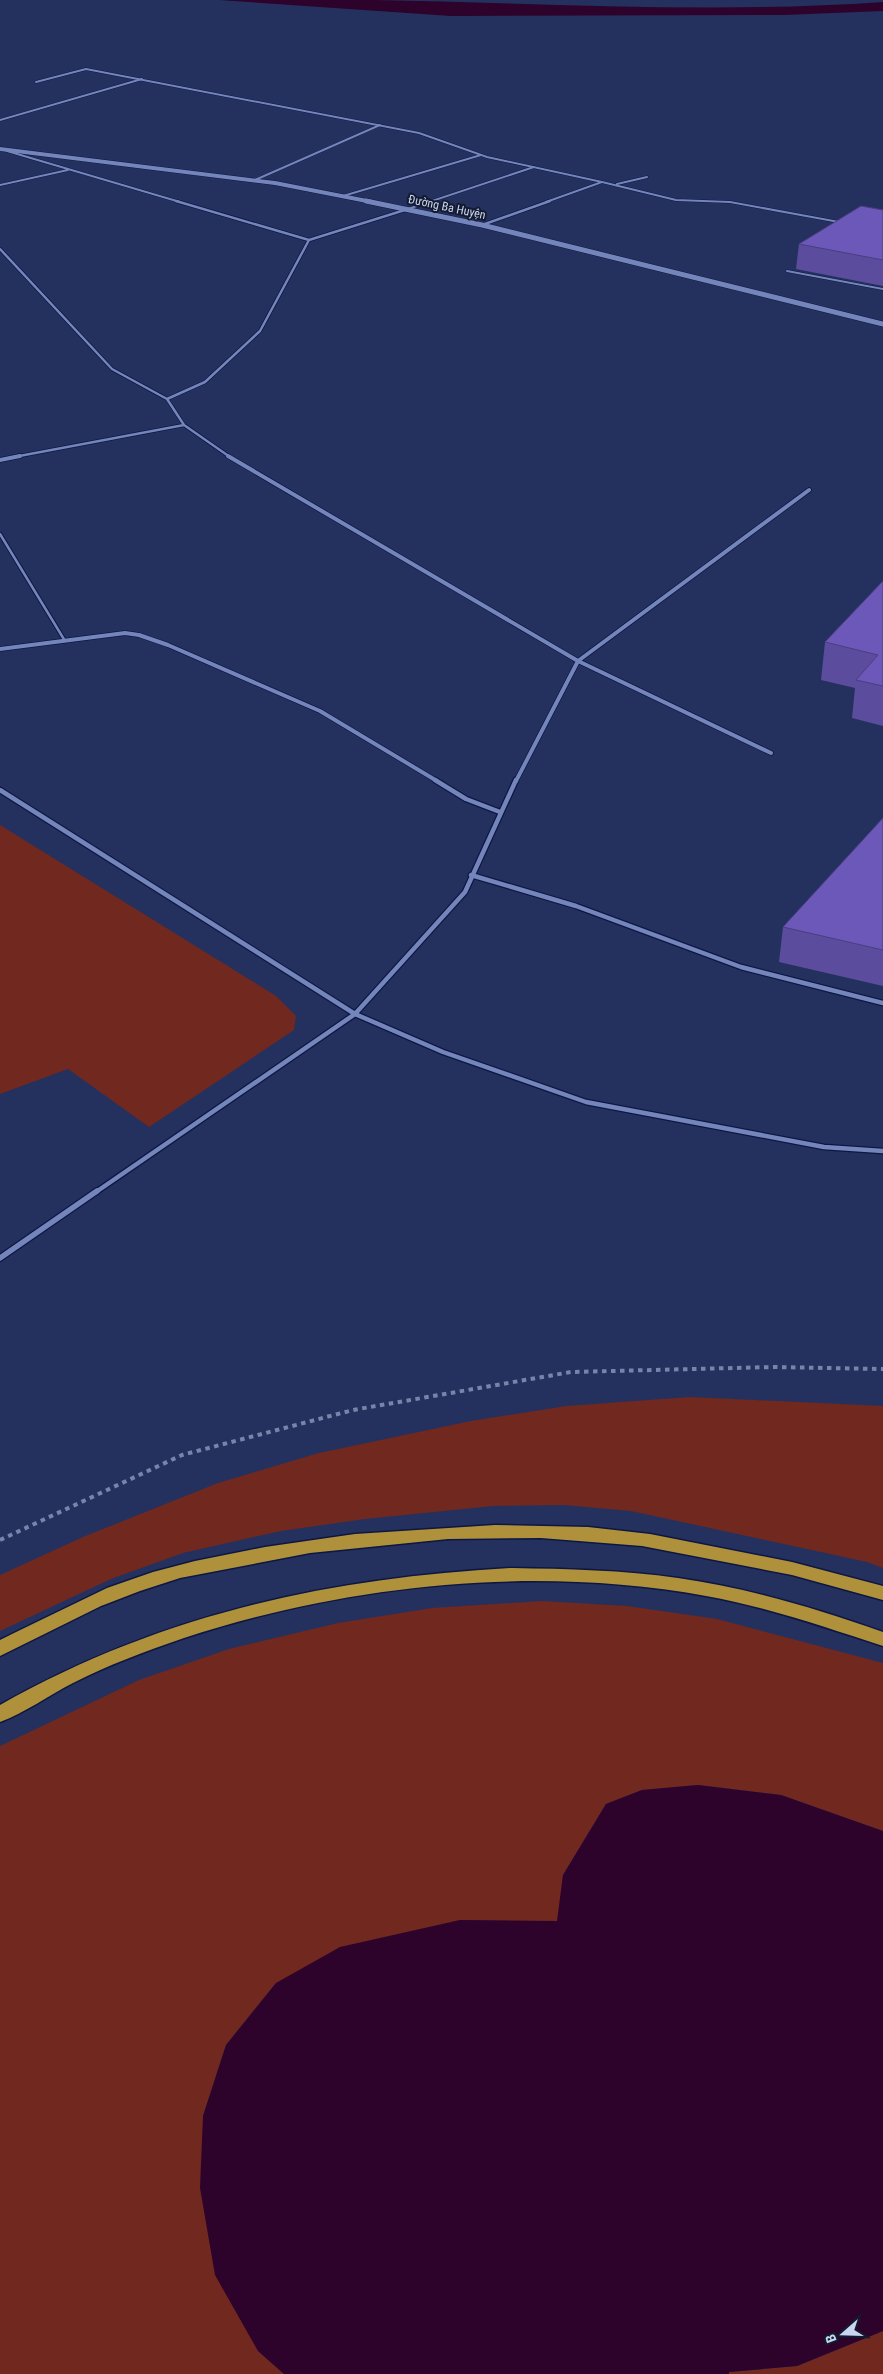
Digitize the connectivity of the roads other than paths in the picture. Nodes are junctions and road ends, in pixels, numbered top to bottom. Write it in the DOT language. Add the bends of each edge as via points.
graph roads {
  1 [pos="142,79"];
  2 [pos="36,82"];
  3 [pos="0,120"];
  4 [pos="380,125"];
  5 [pos="0,149"];
  6 [pos="6,150"];
  7 [pos="482,155"];
  8 [pos="534,167"];
  9 [pos="70,169"];
  10 [pos="647,177"];
  11 [pos="255,180"];
  12 [pos="602,182"];
  13 [pos="0,185"];
  14 [pos="615,185"];
  15 [pos="343,196"];
  16 [pos="408,209"];
  17 [pos="847,223"];
  18 [pos="482,225"];
  19 [pos="309,240"];
  20 [pos="0,249"];
  21 [pos="787,271"];
  22 [pos="883,290"];
  23 [pos="883,324"];
  24 [pos="167,398"];
  25 [pos="184,425"];
  26 [pos="0,460"];
  27 [pos="809,490"];
  28 [pos="0,534"];
  29 [pos="65,641"];
  30 [pos="0,650"];
  31 [pos="578,661"];
  32 [pos="771,753"];
  33 [pos="0,790"];
  34 [pos="500,812"];
  35 [pos="471,875"];
  36 [pos="883,1003"];
  37 [pos="355,1014"];
  38 [pos="883,1151"];
  39 [pos="0,1258"];
  40 [pos="883,1592"];
  41 [pos="883,1639"];
  42 [pos="0,1649"];
  43 [pos="0,1714"];
  1 -- 2 [label="street" via="86,69"];
  1 -- 3 [label="lane"];
  1 -- 4 [label="street"];
  4 -- 7 [label="street" via="419,133"];
  4 -- 11 [label="lane"];
  5 -- 6 [label="street, Đường Ba Huyện"];
  6 -- 9 [label="street"];
  6 -- 11 [label="street, Đường Ba Huyện"];
  7 -- 8 [label="street"];
  7 -- 15 [label="lane"];
  8 -- 12 [label="street"];
  8 -- 16 [label="lane"];
  9 -- 13 [label="street"];
  9 -- 19 [label="street"];
  10 -- 14 [label="lane"];
  11 -- 15 [label="street, Đường Ba Huyện"];
  12 -- 14 [label="lane"];
  12 -- 18 [label="street"];
  14 -- 17 [label="lane" via="676,200 730,202"];
  15 -- 16 [label="street, Đường Ba Huyện"];
  16 -- 18 [label="street, Đường Ba Huyện"];
  16 -- 19 [label="street"];
  18 -- 23 [label="street, Đường Ba Huyện"];
  19 -- 24 [label="street" via="260,331 205,382"];
  20 -- 24 [label="street" via="112,369"];
  21 -- 22 [label="lane"];
  24 -- 25 [label="street"];
  25 -- 26 [label="street"];
  25 -- 31 [label="street" via="229,457"];
  27 -- 31 [label="street"];
  28 -- 29 [label="lane"];
  29 -- 30 [label="street"];
  29 -- 34 [label="street" via="133,634 168,645 320,711 466,799"];
  31 -- 32 [label="street"];
  31 -- 34 [label="street"];
  33 -- 37 [label="street"];
  34 -- 35 [label="street"];
  35 -- 36 [label="street" via="576,906 741,967"];
  35 -- 37 [label="street" via="464,892"];
  37 -- 38 [label="street" via="443,1052 586,1102 824,1147"];
  37 -- 39 [label="street"];
  40 -- 42 [label="highway" via="772,1563 634,1538 548,1531 470,1532 363,1539 277,1552 155,1578 105,1597"];
  41 -- 43 [label="highway" via="804,1612 738,1596 649,1581 591,1576 461,1576 320,1595 230,1617 113,1656"];
}
